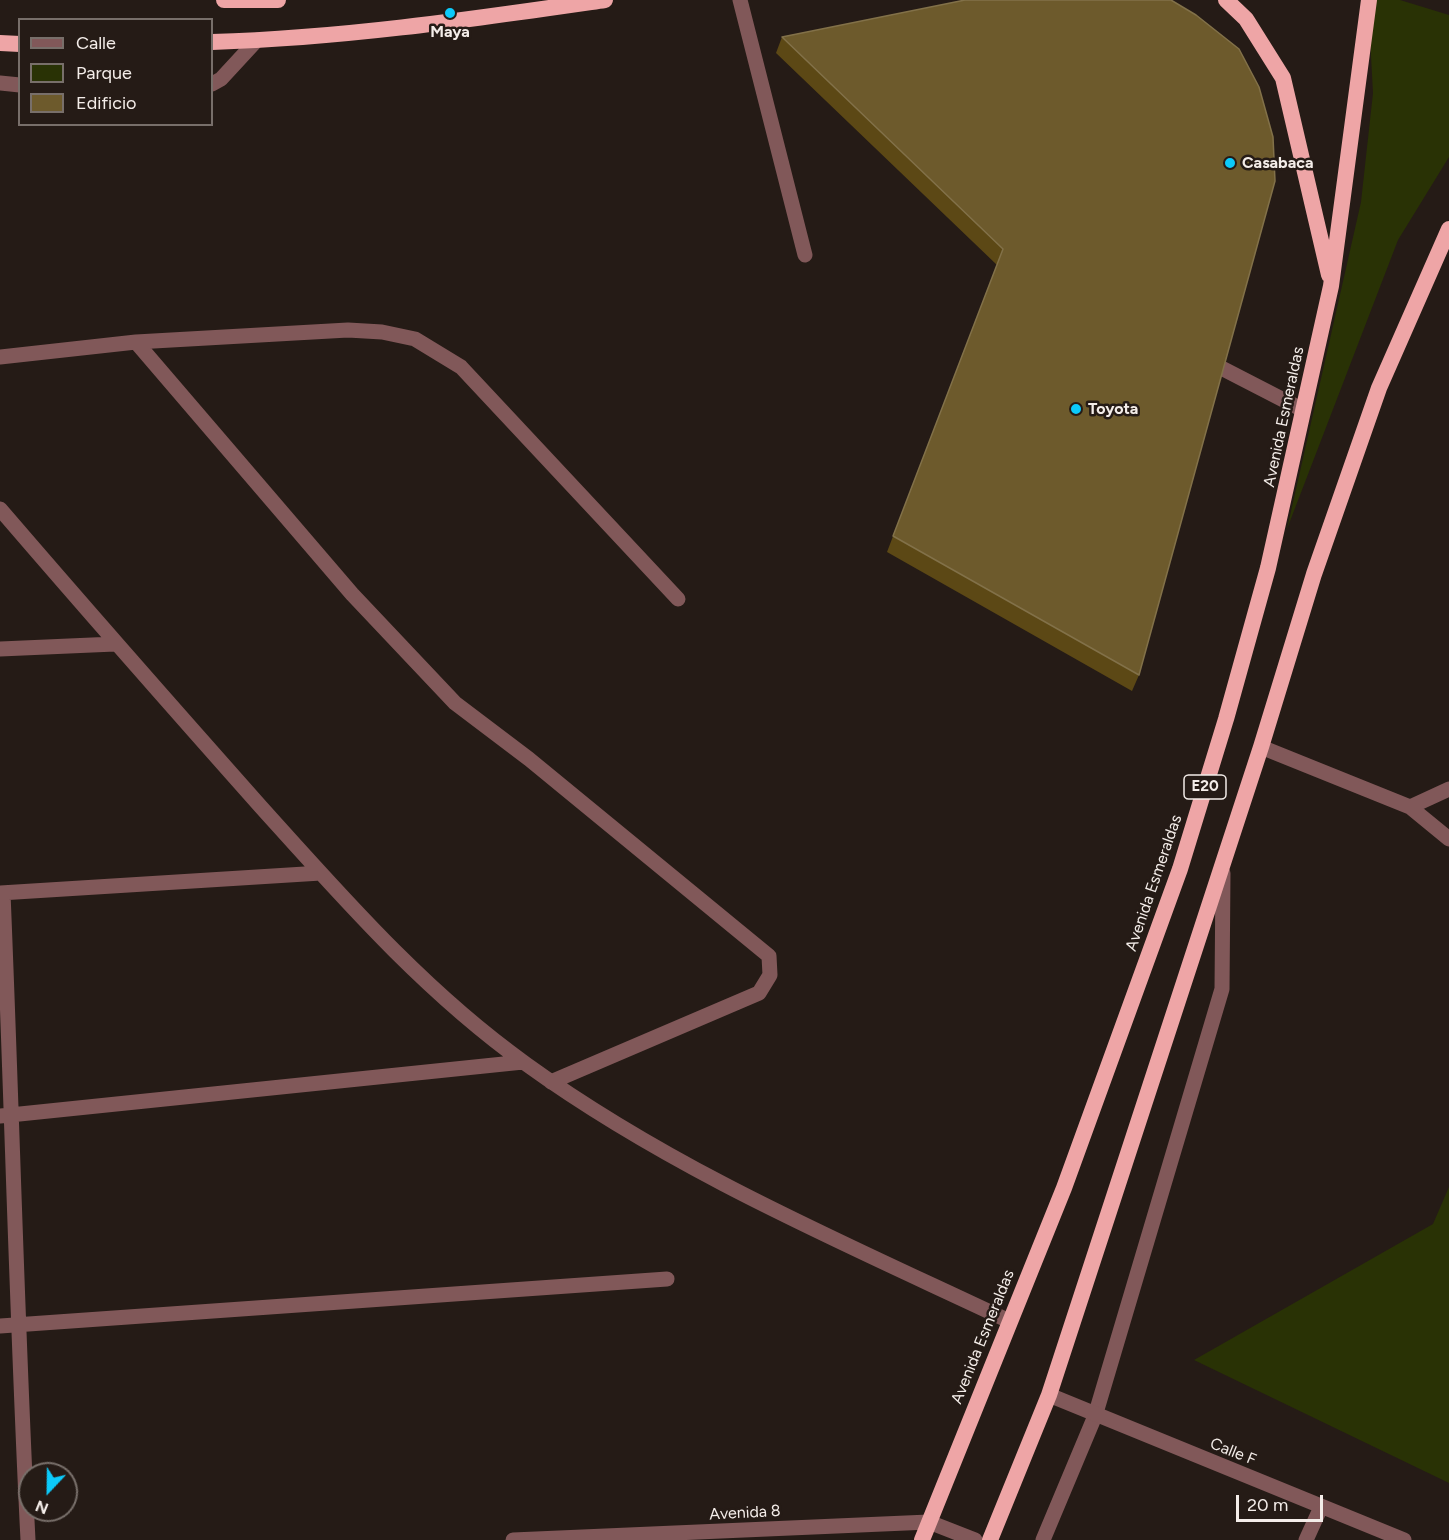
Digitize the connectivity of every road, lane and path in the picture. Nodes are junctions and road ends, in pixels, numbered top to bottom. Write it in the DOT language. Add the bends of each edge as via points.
graph roads {
  1 [pos="224,0"];
  2 [pos="245,0"];
  3 [pos="278,0"];
  4 [pos="605,0"];
  5 [pos="740,0"];
  6 [pos="1226,0"];
  7 [pos="1369,0"];
  8 [pos="257,40"];
  9 [pos="213,42"];
  10 [pos="0,43"];
  11 [pos="18,44"];
  12 [pos="0,83"];
  13 [pos="213,83"];
  14 [pos="18,85"];
  15 [pos="1449,229"];
  16 [pos="804,255"];
  17 [pos="1331,286"];
  18 [pos="136,342"];
  19 [pos="1194,350"];
  20 [pos="0,357"];
  21 [pos="1303,410"];
  22 [pos="0,509"];
  23 [pos="678,599"];
  24 [pos="115,644"];
  25 [pos="0,649"];
  26 [pos="1261,747"];
  27 [pos="1449,789"];
  28 [pos="1410,807"];
  29 [pos="1449,839"];
  30 [pos="1223,866"];
  31 [pos="321,873"];
  32 [pos="1,893"];
  33 [pos="523,1062"];
  34 [pos="551,1082"];
  35 [pos="6,1116"];
  36 [pos="667,1279"];
  37 [pos="1009,1321"];
  38 [pos="17,1325"];
  39 [pos="0,1326"];
  40 [pos="1049,1395"];
  41 [pos="1095,1416"];
  42 [pos="1321,1507"];
  43 [pos="929,1522"];
  44 [pos="28,1540"];
  45 [pos="513,1540"];
  46 [pos="922,1540"];
  47 [pos="975,1540"];
  48 [pos="990,1540"];
  49 [pos="1043,1540"];
  50 [pos="1306,1540"];
  51 [pos="1404,1540"];
  1 -- 2 [label="highway"];
  2 -- 3 [label="highway"];
  4 -- 8 [label="highway" via="415,28"];
  5 -- 16 [label="street"];
  6 -- 17 [label="highway" via="1246,19 1283,78"];
  7 -- 17 [label="highway, Avenida Esmeraldas / E20"];
  8 -- 9 [label="highway"];
  8 -- 13 [label="street"];
  10 -- 11 [label="highway"];
  12 -- 14 [label="street"];
  15 -- 26 [label="highway, E20" via="1379,388 1314,574"];
  17 -- 21 [label="highway, Avenida Esmeraldas / E20"];
  18 -- 20 [label="street"];
  18 -- 23 [label="street" via="348,330 415,339 461,366"];
  18 -- 34 [label="street" via="352,594 455,703 530,759 768,956 770,975 759,993"];
  19 -- 21 [label="street"];
  21 -- 37 [label="highway, Avenida Esmeraldas / E20" via="1268,568 1180,869 1064,1188"];
  22 -- 24 [label="street"];
  24 -- 25 [label="street"];
  24 -- 31 [label="street"];
  26 -- 28 [label="street"];
  26 -- 30 [label="highway, E20"];
  27 -- 28 [label="street"];
  28 -- 29 [label="street"];
  30 -- 40 [label="highway, E20"];
  30 -- 41 [label="street" via="1222,989"];
  31 -- 32 [label="street"];
  31 -- 33 [label="street" via="406,963"];
  32 -- 35 [label="street"];
  33 -- 34 [label="street"];
  33 -- 35 [label="street"];
  34 -- 37 [label="street" via="656,1148 741,1195"];
  35 -- 38 [label="street"];
  36 -- 38 [label="street"];
  37 -- 43 [label="highway, Avenida Esmeraldas / E20"];
  38 -- 39 [label="street"];
  38 -- 44 [label="street"];
  40 -- 41 [label="street, Calle F"];
  40 -- 48 [label="highway, E20"];
  41 -- 42 [label="street, Calle F"];
  41 -- 49 [label="street"];
  42 -- 50 [label="street"];
  42 -- 51 [label="street, Calle F"];
  43 -- 45 [label="street, Avenida 8"];
  43 -- 46 [label="highway, Avenida Esmeraldas / E20"];
  43 -- 47 [label="street, Avenida 8"];
}
